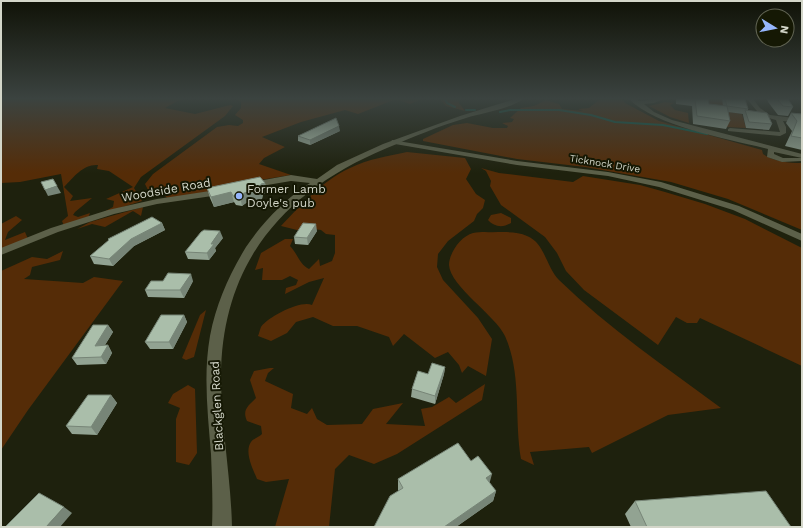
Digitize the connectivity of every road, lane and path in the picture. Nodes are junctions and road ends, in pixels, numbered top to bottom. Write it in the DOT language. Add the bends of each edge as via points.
graph roads {
  1 [pos="448,124"];
  2 [pos="680,124"];
  3 [pos="780,124"];
  4 [pos="730,130"];
  5 [pos="395,142"];
  6 [pos="773,149"];
  7 [pos="802,156"];
  8 [pos="802,160"];
  9 [pos="316,181"];
  10 [pos="802,238"];
  11 [pos="1,252"];
  12 [pos="222,527"];
  1 -- 5 [label="street, Blackglen Road"];
  2 -- 6 [label="street"];
  3 -- 4 [label="street" via="783,133 776,134"];
  5 -- 9 [label="street, Blackglen Road" via="347,162"];
  5 -- 10 [label="street, Ticknock Drive" via="661,184 736,208"];
  6 -- 7 [label="street"];
  6 -- 8 [label="street" via="770,155 775,158"];
  9 -- 11 [label="street, Woodside Road" via="291,178 149,203 43,235"];
  9 -- 12 [label="street, Blackglen Road" via="276,214 251,246 231,283 222,310 215,345 214,376"];
}
